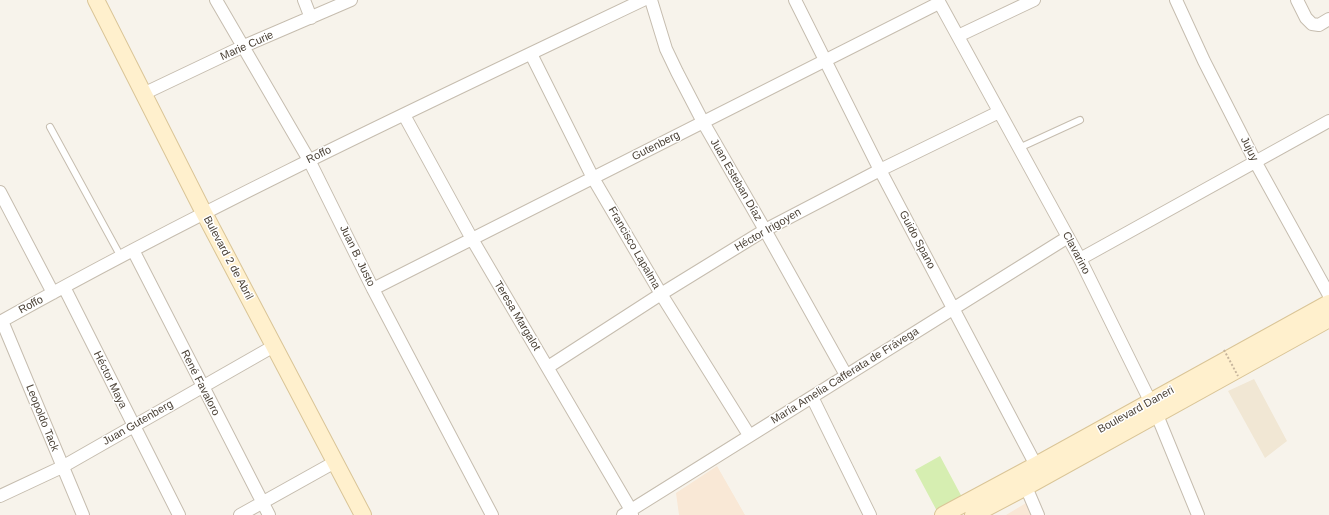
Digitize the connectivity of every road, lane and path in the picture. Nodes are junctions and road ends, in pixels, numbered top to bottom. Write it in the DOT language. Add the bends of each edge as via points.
graph roads {
  1 [pos="96,0"];
  2 [pos="216,0"];
  3 [pos="304,0"];
  4 [pos="351,0"];
  5 [pos="643,0"];
  6 [pos="651,0"];
  7 [pos="795,0"];
  8 [pos="1034,0"];
  9 [pos="1176,0"];
  10 [pos="1297,0"];
  11 [pos="939,1"];
  12 [pos="311,18"];
  13 [pos="1329,19"];
  14 [pos="958,36"];
  15 [pos="244,46"];
  16 [pos="531,54"];
  17 [pos="825,60"];
  18 [pos="144,94"];
  19 [pos="999,112"];
  20 [pos="404,115"];
  21 [pos="1080,120"];
  22 [pos="1329,121"];
  23 [pos="703,122"];
  24 [pos="50,127"];
  25 [pos="1019,148"];
  26 [pos="309,160"];
  27 [pos="1256,162"];
  28 [pos="880,170"];
  29 [pos="593,178"];
  30 [pos="0,192"];
  31 [pos="204,213"];
  32 [pos="765,230"];
  33 [pos="1068,237"];
  34 [pos="472,239"];
  35 [pos="133,250"];
  36 [pos="121,257"];
  37 [pos="1080,259"];
  38 [pos="64,287"];
  39 [pos="373,289"];
  40 [pos="53,293"];
  41 [pos="661,294"];
  42 [pos="1329,295"];
  43 [pos="1329,303"];
  44 [pos="954,309"];
  45 [pos="1329,319"];
  46 [pos="1,321"];
  47 [pos="1288,334"];
  48 [pos="274,346"];
  49 [pos="1234,362"];
  50 [pos="548,367"];
  51 [pos="846,375"];
  52 [pos="202,387"];
  53 [pos="812,397"];
  54 [pos="1154,409"];
  55 [pos="134,426"];
  56 [pos="749,435"];
  57 [pos="335,462"];
  58 [pos="62,467"];
  59 [pos="1039,472"];
  60 [pos="1023,481"];
  61 [pos="0,496"];
  62 [pos="989,499"];
  63 [pos="263,503"];
  64 [pos="629,513"];
  65 [pos="83,515"];
  66 [pos="179,515"];
  67 [pos="240,515"];
  68 [pos="269,515"];
  69 [pos="363,515"];
  70 [pos="492,515"];
  71 [pos="870,515"];
  72 [pos="942,515"];
  73 [pos="973,515"];
  74 [pos="1038,515"];
  75 [pos="1198,515"];
  1 -- 18 [label="main road, Bulevard 2 de Abril"];
  2 -- 15 [label="street, Juan B. Justo"];
  3 -- 12 [label="street"];
  4 -- 12 [label="street, Marie Curie"];
  5 -- 16 [label="street, Roffo"];
  6 -- 23 [label="street, Juan Esteban Díaz" via="666,49"];
  7 -- 17 [label="street, Guido Spano"];
  8 -- 14 [label="street"];
  9 -- 27 [label="street, Jujuy"];
  10 -- 13 [label="street" via="1312,24"];
  11 -- 14 [label="street, Clavarino"];
  11 -- 17 [label="street, Gutenberg"];
  12 -- 15 [label="street, Marie Curie"];
  14 -- 19 [label="street, Clavarino"];
  15 -- 18 [label="street, Marie Curie"];
  15 -- 26 [label="street, Juan B. Justo"];
  16 -- 20 [label="street, Roffo"];
  16 -- 29 [label="street, Francisco Lapalma"];
  17 -- 23 [label="street, Gutenberg"];
  17 -- 28 [label="street, Guido Spano"];
  18 -- 31 [label="main road, Bulevard 2 de Abril"];
  19 -- 25 [label="street, Clavarino"];
  19 -- 28 [label="street, Héctor Irigoyen"];
  20 -- 26 [label="street, Roffo"];
  20 -- 34 [label="street, Teresa Margalot"];
  21 -- 25 [label="lane"];
  22 -- 27 [label="street"];
  23 -- 29 [label="street, Gutenberg"];
  23 -- 32 [label="street, Juan Esteban Díaz"];
  24 -- 36 [label="lane"];
  25 -- 33 [label="street, Clavarino"];
  26 -- 31 [label="street, Roffo"];
  26 -- 39 [label="street, Juan B. Justo"];
  27 -- 37 [label="street"];
  27 -- 42 [label="street, Jujuy"];
  28 -- 32 [label="street, Héctor Irigoyen"];
  28 -- 44 [label="street, Guido Spano"];
  29 -- 34 [label="street, Gutenberg"];
  29 -- 41 [label="street, Francisco Lapalma"];
  30 -- 40 [label="street"];
  31 -- 35 [label="street, Roffo"];
  31 -- 48 [label="main road, Bulevard 2 de Abril"];
  32 -- 41 [label="street, Héctor Irigoyen"];
  32 -- 51 [label="street, Juan Esteban Díaz"];
  33 -- 37 [label="street, Clavarino"];
  33 -- 44 [label="street, María Amelia Cafferata de Frávega"];
  34 -- 39 [label="street, Gutenberg"];
  34 -- 50 [label="street, Teresa Margalot"];
  35 -- 36 [label="street, Roffo"];
  35 -- 52 [label="street, René Favaloro"];
  36 -- 38 [label="street, Roffo"];
  37 -- 54 [label="street, Clavarino"];
  38 -- 40 [label="street, Roffo"];
  38 -- 55 [label="street, Héctor Maya"];
  39 -- 70 [label="street, Juan B. Justo"];
  40 -- 46 [label="street, Roffo"];
  41 -- 50 [label="street, Héctor Irigoyen"];
  41 -- 56 [label="street, Francisco Lapalma"];
  43 -- 47 [label="main road, Boulevard Daneri"];
  44 -- 51 [label="street, María Amelia Cafferata de Frávega"];
  44 -- 59 [label="street, Guido Spano"];
  45 -- 47 [label="main road, Boulevard Daneri"];
  46 -- 58 [label="street, Leopoldo Tack"];
  47 -- 49 [label="main road, Boulevard Daneri"];
  48 -- 52 [label="street, Juan Gutenberg"];
  48 -- 57 [label="main road, Bulevard 2 de Abril"];
  49 -- 49 [label="path, bridge"];
  49 -- 54 [label="main road, Boulevard Daneri"];
  50 -- 64 [label="street, Teresa Margalot"];
  51 -- 53 [label="street, María Amelia Cafferata de Frávega"];
  52 -- 55 [label="street, Juan Gutenberg"];
  52 -- 63 [label="street, René Favaloro"];
  53 -- 56 [label="street, María Amelia Cafferata de Frávega"];
  53 -- 71 [label="street"];
  54 -- 59 [label="main road, Boulevard Daneri"];
  54 -- 75 [label="street, Clavarino"];
  55 -- 58 [label="street, Juan Gutenberg"];
  55 -- 66 [label="street, Héctor Maya"];
  56 -- 64 [label="street, María Amelia Cafferata de Frávega"];
  57 -- 63 [label="street"];
  57 -- 69 [label="main road, Bulevard 2 de Abril"];
  58 -- 61 [label="street, Juan Gutenberg"];
  58 -- 65 [label="street, Leopoldo Tack"];
  59 -- 60 [label="main road, Boulevard Daneri"];
  60 -- 62 [label="main road, Boulevard Daneri"];
  60 -- 74 [label="street"];
  62 -- 72 [label="main road, Boulevard Daneri"];
  62 -- 73 [label="main road, Boulevard Daneri"];
  63 -- 67 [label="street"];
  63 -- 68 [label="street, René Favaloro"];
}
